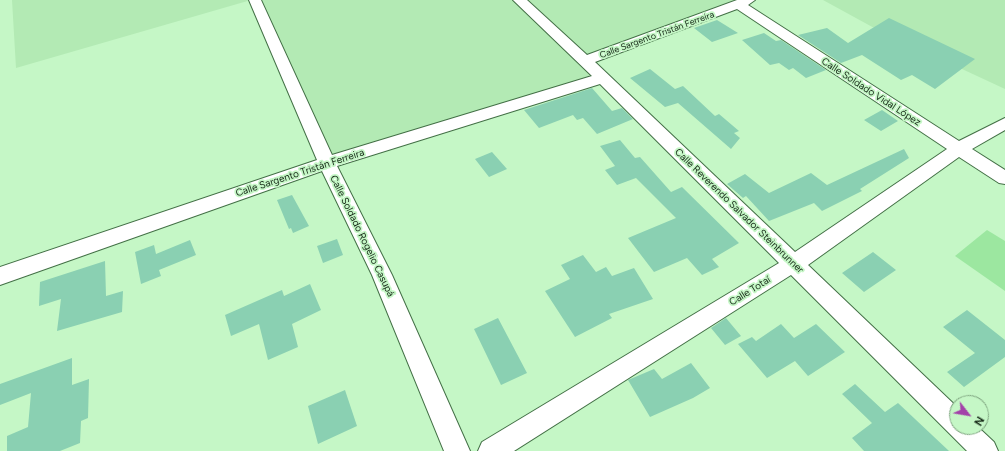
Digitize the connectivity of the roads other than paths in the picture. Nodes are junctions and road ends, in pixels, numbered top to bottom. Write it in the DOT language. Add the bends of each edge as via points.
graph roads {
  1 [pos="255,0"];
  2 [pos="519,0"];
  3 [pos="744,2"];
  4 [pos="585,61"];
  5 [pos="603,78"];
  6 [pos="1005,123"];
  7 [pos="959,150"];
  8 [pos="327,163"];
  9 [pos="1005,178"];
  10 [pos="793,264"];
  11 [pos="0,276"];
  12 [pos="949,416"];
  13 [pos="968,435"];
  14 [pos="457,451"];
  15 [pos="491,451"];
  16 [pos="985,451"];
  1 -- 8 [label="street, Calle Soldado Rogelio Casupá"];
  2 -- 4 [label="street, Calle Reverendo Salvador Steinbrunner"];
  3 -- 4 [label="street, Calle Sargento Tristán Ferreira"];
  3 -- 7 [label="street, Calle Soldado Vidal López"];
  4 -- 5 [label="street, Calle Reverendo Salvador Steinbrunner"];
  5 -- 8 [label="street, Calle Sargento Tristán Ferreira"];
  5 -- 10 [label="street, Calle Reverendo Salvador Steinbrunner"];
  6 -- 7 [label="street, Calle Totaí"];
  7 -- 9 [label="street, Calle Soldado Vidal López"];
  7 -- 10 [label="street, Calle Totaí"];
  8 -- 11 [label="street, Calle Sargento Tristán Ferreira"];
  8 -- 14 [label="street, Calle Soldado Rogelio Casupá" via="382,275"];
  10 -- 12 [label="street, Calle Reverendo Salvador Steinbrunner"];
  10 -- 15 [label="street, Calle Totaí"];
  13 -- 16 [label="street"];
}
